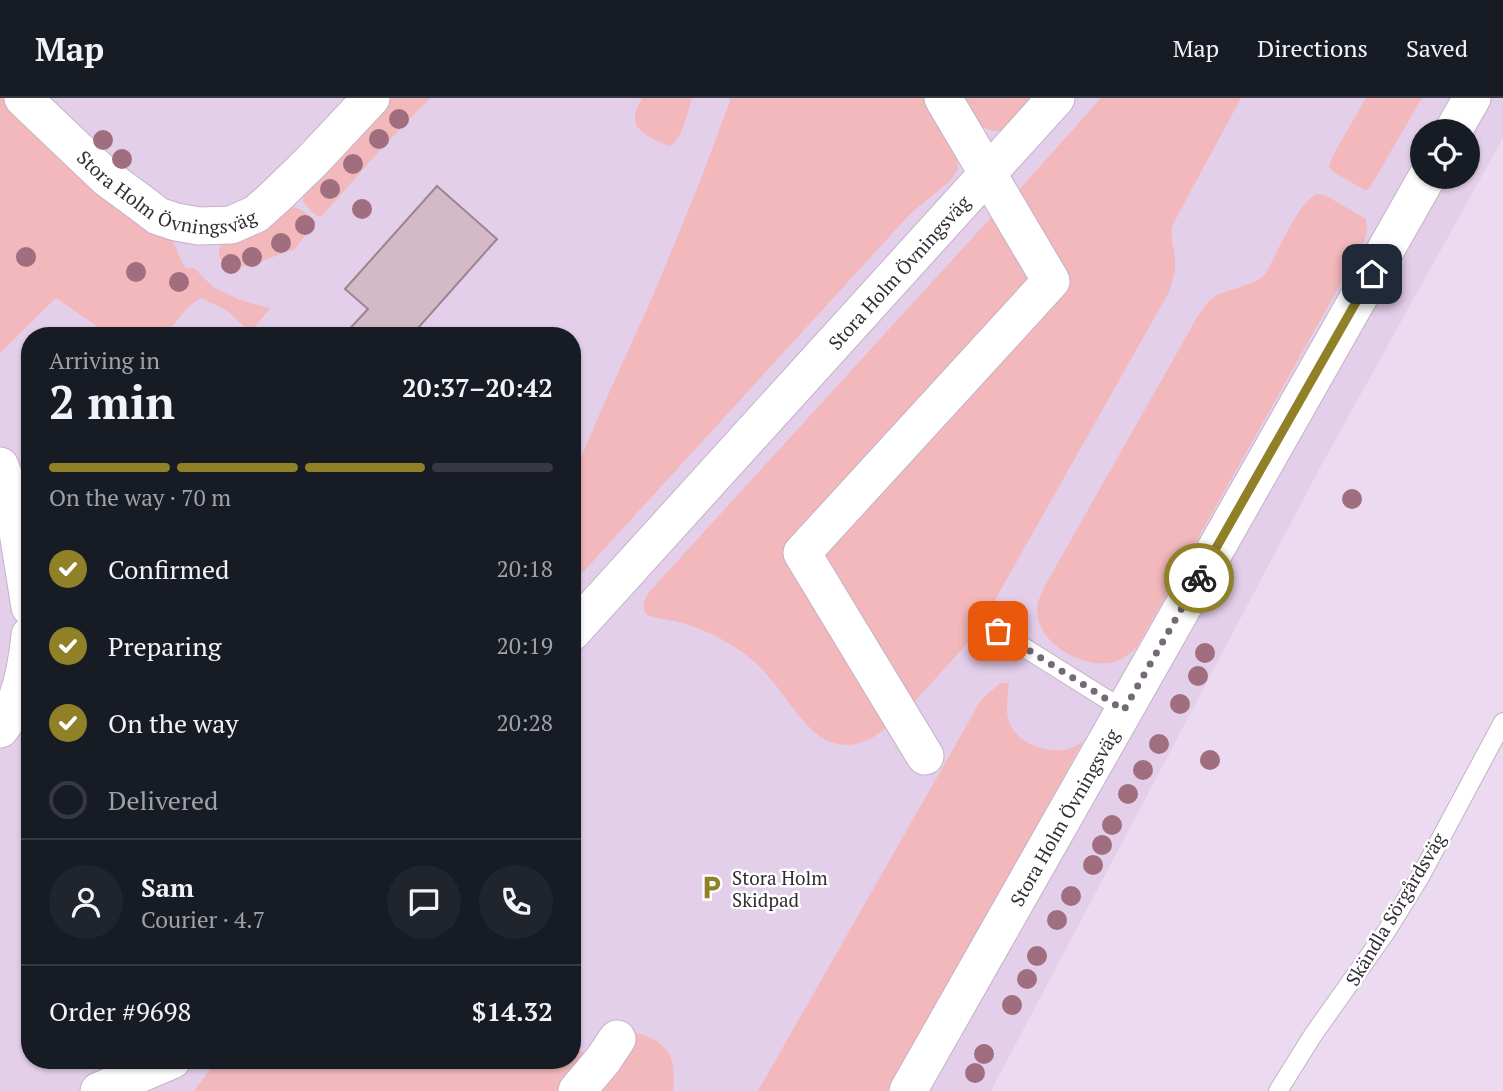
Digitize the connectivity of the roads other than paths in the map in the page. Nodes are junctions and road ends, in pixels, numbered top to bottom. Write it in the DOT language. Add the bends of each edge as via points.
graph roads {
  1 [pos="23,98"];
  2 [pos="371,98"];
  3 [pos="943,98"];
  4 [pos="1056,98"];
  5 [pos="1472,98"];
  6 [pos="1460,119"];
  7 [pos="988,174"];
  8 [pos="1420,189"];
  9 [pos="0,466"];
  10 [pos="21,551"];
  11 [pos="581,622"];
  12 [pos="998,631"];
  13 [pos="21,684"];
  14 [pos="1124,710"];
  15 [pos="1503,722"];
  16 [pos="0,729"];
  17 [pos="925,756"];
  18 [pos="617,1039"];
  19 [pos="151,1069"];
  20 [pos="99,1091"];
  21 [pos="577,1091"];
  22 [pos="908,1091"];
  23 [pos="1278,1091"];
  1 -- 2 [label="street, Stora Holm Övningsväg" via="107,178 158,216 199,226 230,225 256,214"];
  3 -- 7 [label="street"];
  4 -- 7 [label="street, Stora Holm Övningsväg"];
  5 -- 6 [label="street"];
  7 -- 11 [label="street, Stora Holm Övningsväg"];
  7 -- 17 [label="street" via="1051,281 802,553"];
  8 -- 14 [label="street, Stora Holm Övningsväg"];
  9 -- 10 [label="street" via="13,501"];
  12 -- 14 [label="lane"];
  13 -- 16 [label="street" via="9,719"];
  14 -- 22 [label="street, Stora Holm Övningsväg"];
  15 -- 23 [label="lane, Skändla Sörgårdsväg" via="1420,877"];
  18 -- 21 [label="street"];
  19 -- 20 [label="street"];
}
